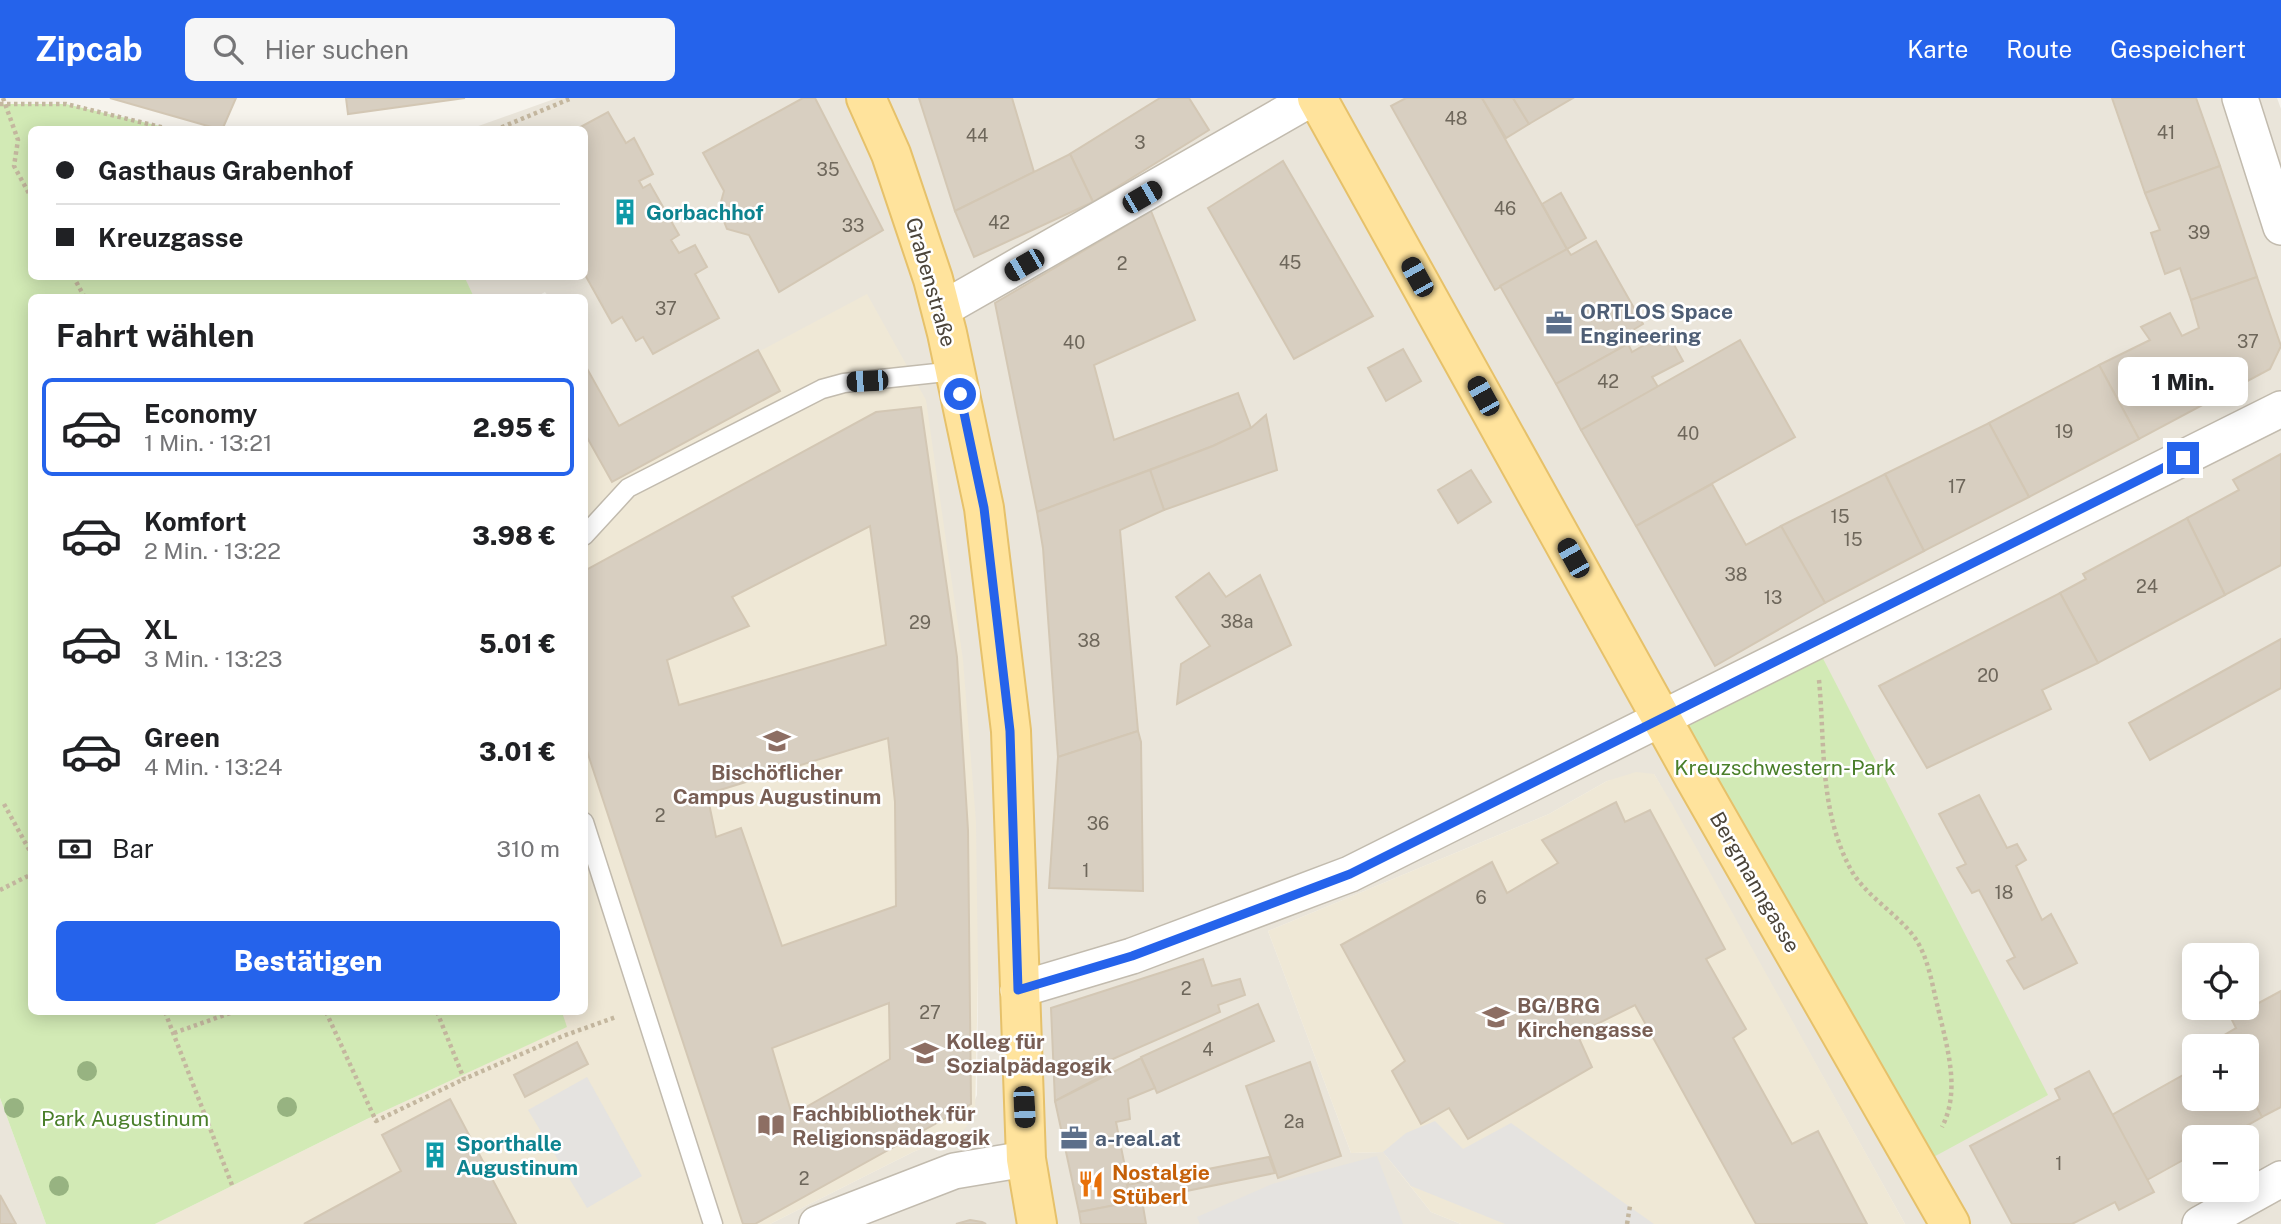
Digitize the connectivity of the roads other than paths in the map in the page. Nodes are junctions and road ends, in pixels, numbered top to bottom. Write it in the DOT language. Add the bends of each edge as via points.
graph roads {
  1 [pos="866,98"];
  2 [pos="1312,98"];
  3 [pos="1317,98"];
  4 [pos="2240,98"];
  5 [pos="2281,227"];
  6 [pos="942,310"];
  7 [pos="955,370"];
  8 [pos="2281,409"];
  9 [pos="588,532"];
  10 [pos="1663,720"];
  11 [pos="588,835"];
  12 [pos="1018,990"];
  13 [pos="1026,1159"];
  14 [pos="2281,1179"];
  15 [pos="824,1223"];
  16 [pos="713,1224"];
  17 [pos="1037,1224"];
  18 [pos="1950,1224"];
  19 [pos="2200,1224"];
  1 -- 6 [label="main road, Grabenstraße" via="891,154"];
  2 -- 6 [label="street"];
  3 -- 10 [label="main road, Bergmanngasse"];
  4 -- 5 [label="street"];
  6 -- 7 [label="main road, Grabenstraße"];
  7 -- 9 [label="lane" via="822,389 628,488"];
  7 -- 12 [label="main road, Grabenstraße" via="984,508 1010,731"];
  8 -- 10 [label="street"];
  10 -- 12 [label="street" via="1350,874 1132,956"];
  10 -- 18 [label="main road, Bergmanngasse"];
  11 -- 16 [label="lane"];
  12 -- 13 [label="main road, Grabenstraße"];
  13 -- 15 [label="street" via="954,1171"];
  13 -- 17 [label="main road, Grabenstraße"];
  14 -- 19 [label="street"];
}
